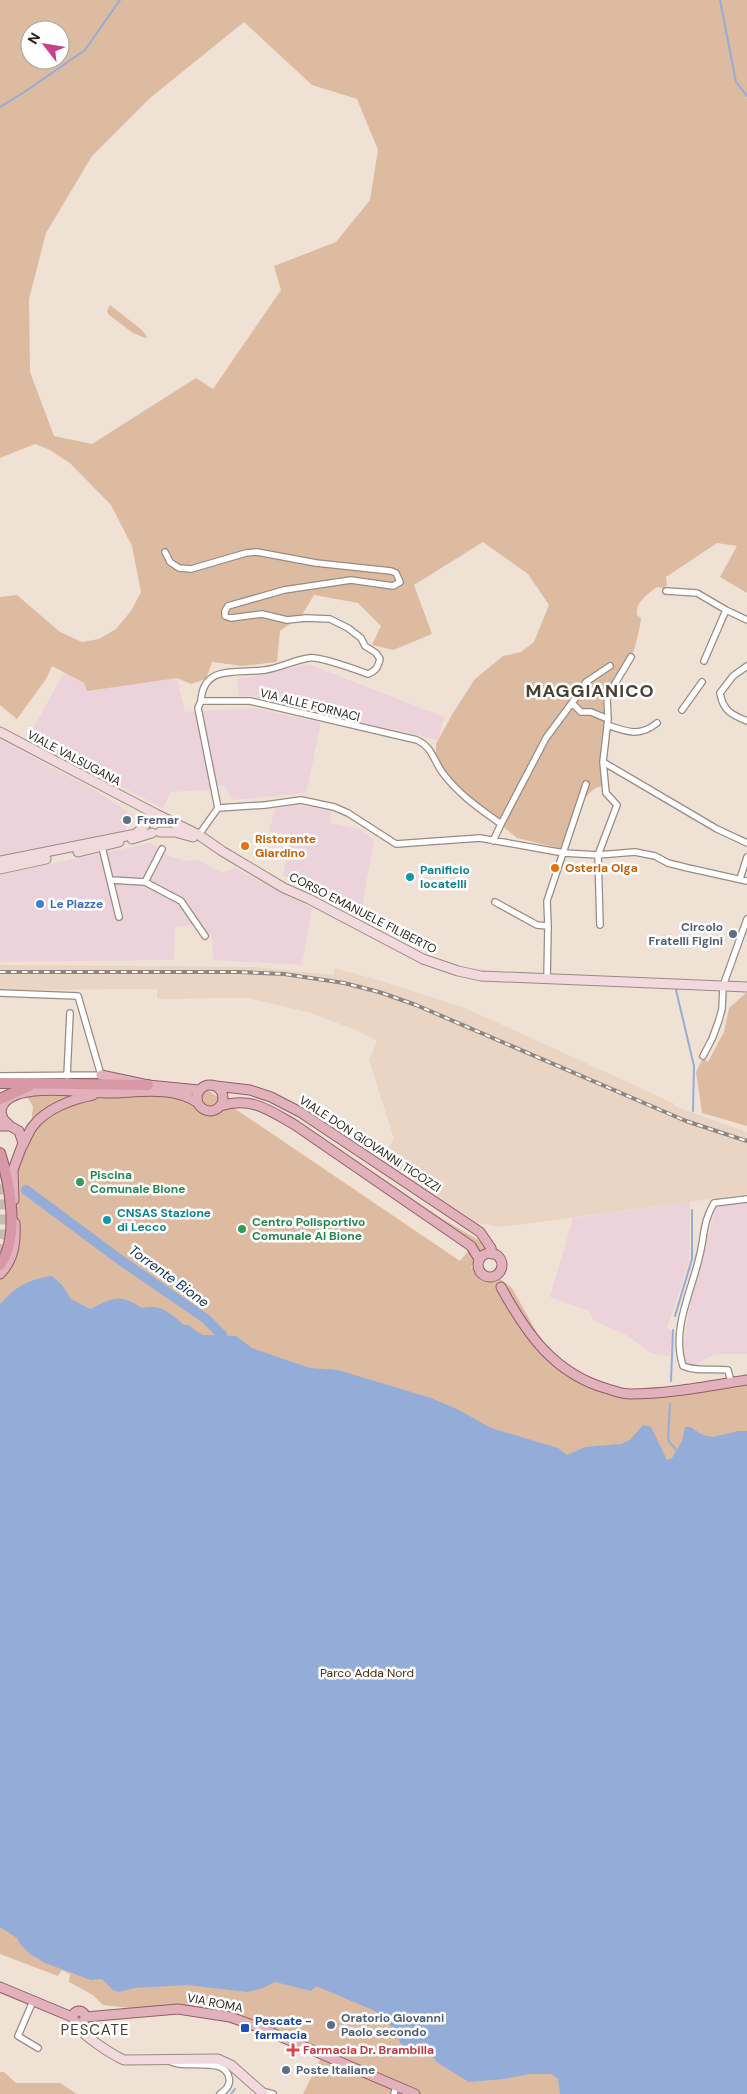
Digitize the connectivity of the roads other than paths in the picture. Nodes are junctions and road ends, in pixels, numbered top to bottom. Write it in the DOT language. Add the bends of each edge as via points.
graph roads {
  1 [pos="165,552"];
  2 [pos="666,591"];
  3 [pos="726,610"];
  4 [pos="747,620"];
  5 [pos="631,657"];
  6 [pos="704,662"];
  7 [pos="610,666"];
  8 [pos="747,666"];
  9 [pos="702,682"];
  10 [pos="201,701"];
  11 [pos="572,703"];
  12 [pos="682,710"];
  13 [pos="747,721"];
  14 [pos="608,722"];
  15 [pos="657,723"];
  16 [pos="0,732"];
  17 [pos="603,762"];
  18 [pos="586,784"];
  19 [pos="137,805"];
  20 [pos="218,808"];
  21 [pos="160,816"];
  22 [pos="146,822"];
  23 [pos="501,824"];
  24 [pos="156,833"];
  25 [pos="197,836"];
  26 [pos="493,841"];
  27 [pos="747,843"];
  28 [pos="102,847"];
  29 [pos="162,849"];
  30 [pos="564,852"];
  31 [pos="598,856"];
  32 [pos="747,857"];
  33 [pos="0,861"];
  34 [pos="0,869"];
  35 [pos="740,879"];
  36 [pos="111,880"];
  37 [pos="747,881"];
  38 [pos="145,882"];
  39 [pos="495,902"];
  40 [pos="119,917"];
  41 [pos="747,919"];
  42 [pos="600,925"];
  43 [pos="548,926"];
  44 [pos="205,936"];
  45 [pos="740,943"];
  46 [pos="747,944"];
  47 [pos="547,979"];
  48 [pos="723,986"];
  49 [pos="747,987"];
  50 [pos="0,993"];
  51 [pos="70,1013"];
  52 [pos="703,1056"];
  53 [pos="101,1075"];
  54 [pos="0,1076"];
  55 [pos="67,1076"];
  56 [pos="0,1083"];
  57 [pos="42,1084"];
  58 [pos="148,1085"];
  59 [pos="216,1086"];
  60 [pos="199,1090"];
  61 [pos="106,1093"];
  62 [pos="0,1099"];
  63 [pos="198,1103"];
  64 [pos="220,1106"];
  65 [pos="2,1118"];
  66 [pos="22,1148"];
  67 [pos="0,1153"];
  68 [pos="747,1199"];
  69 [pos="10,1253"];
  70 [pos="492,1254"];
  71 [pos="479,1259"];
  72 [pos="0,1265"];
  73 [pos="500,1270"];
  74 [pos="0,1274"];
  75 [pos="485,1276"];
  76 [pos="501,1287"];
  77 [pos="747,1380"];
  78 [pos="731,1382"];
  79 [pos="0,1987"];
  80 [pos="32,2001"];
  81 [pos="79,2020"];
  82 [pos="38,2048"];
  83 [pos="166,2059"];
  84 [pos="395,2090"];
  85 [pos="263,2092"];
  86 [pos="220,2094"];
  87 [pos="273,2094"];
  88 [pos="416,2094"];
  1 -- 10 [label="street" via="170,562 179,568 191,569 257,552 316,563 391,570 400,582 393,586 351,580 284,590 228,606 225,616 231,618 262,614 287,620 330,619 361,638 364,646 380,659 379,666 368,674 310,657 263,671 224,672 212,677 201,692"];
  2 -- 3 [label="street" via="697,593"];
  3 -- 4 [label="street"];
  3 -- 6 [label="street"];
  5 -- 14 [label="street" via="607,697"];
  7 -- 11 [label="street" via="582,686"];
  8 -- 13 [label="street" via="733,676 720,693 731,715"];
  9 -- 12 [label="street"];
  10 -- 20 [label="street" via="198,708"];
  10 -- 23 [label="street, VIA ALLE FORNACI" via="250,701 417,740 433,752 442,772 468,800"];
  11 -- 14 [label="street" via="581,712 591,712"];
  11 -- 23 [label="street" via="546,738"];
  14 -- 15 [label="street" via="628,732 648,731"];
  14 -- 17 [label="street"];
  16 -- 19 [label="main road, VIALE VALSUGANA"];
  17 -- 27 [label="street" via="717,829"];
  17 -- 31 [label="street" via="606,793 617,805"];
  18 -- 30 [label="street"];
  19 -- 21 [label="main road, VIALE VALSUGANA"];
  19 -- 22 [label="main road"];
  20 -- 25 [label="street"];
  20 -- 26 [label="street" via="301,800 348,813 396,844 480,838"];
  21 -- 22 [label="main road" via="150,816"];
  21 -- 24 [label="main road" via="165,826"];
  21 -- 25 [label="main road"];
  22 -- 24 [label="main road" via="148,830"];
  22 -- 33 [label="main road" via="136,834"];
  23 -- 26 [label="street"];
  24 -- 25 [label="main road"];
  24 -- 28 [label="main road"];
  25 -- 47 [label="main road, CORSO EMANUELE FILIBERTO" via="439,966 480,976"];
  26 -- 30 [label="street"];
  28 -- 34 [label="main road"];
  28 -- 36 [label="street"];
  29 -- 38 [label="street"];
  30 -- 31 [label="street"];
  30 -- 43 [label="street" via="546,901"];
  31 -- 35 [label="street" via="635,852"];
  31 -- 42 [label="street"];
  32 -- 35 [label="street"];
  35 -- 37 [label="street"];
  36 -- 38 [label="street"];
  36 -- 40 [label="street"];
  38 -- 44 [label="street" via="181,901"];
  39 -- 43 [label="street" via="537,925"];
  41 -- 45 [label="street"];
  43 -- 47 [label="street"];
  45 -- 46 [label="street"];
  45 -- 48 [label="street"];
  47 -- 48 [label="main road, CORSO EMANUELE FILIBERTO"];
  48 -- 49 [label="main road, CORSO EMANUELE FILIBERTO"];
  48 -- 52 [label="street" via="719,1020"];
  50 -- 53 [label="street" via="78,996"];
  51 -- 55 [label="street"];
  53 -- 55 [label="street"];
  53 -- 58 [label="main road, VIALE DON GIOVANNI TICOZZI"];
  54 -- 55 [label="street"];
  56 -- 57 [label="highway"];
  57 -- 58 [label="highway"];
  57 -- 62 [label="highway"];
  58 -- 60 [label="main road, VIALE DON GIOVANNI TICOZZI"];
  59 -- 60 [label="main road, VIALE DON GIOVANNI TICOZZI" via="206,1085"];
  59 -- 64 [label="main road" via="222,1094"];
  59 -- 70 [label="main road, VIALE DON GIOVANNI TICOZZI" via="250,1090 300,1112 480,1232"];
  60 -- 63 [label="main road"];
  61 -- 63 [label="main road, VIALE DON GIOVANNI TICOZZI" via="166,1092"];
  61 -- 65 [label="main road, VIALE DON GIOVANNI TICOZZI" via="29,1092 5,1102"];
  61 -- 66 [label="main road" via="83,1097 57,1108 32,1126"];
  63 -- 64 [label="main road, VIALE DON GIOVANNI TICOZZI" via="208,1111"];
  64 -- 71 [label="main road, VIALE DON GIOVANNI TICOZZI" via="251,1102 295,1125 471,1246"];
  65 -- 66 [label="main road" via="21,1135"];
  66 -- 69 [label="main road" via="13,1170 16,1232"];
  67 -- 69 [label="highway" via="8,1184"];
  68 -- 78 [label="street" via="714,1203 706,1217 700,1257 680,1329 679,1355 683,1366 693,1370 728,1370"];
  69 -- 72 [label="highway"];
  69 -- 74 [label="main road"];
  70 -- 71 [label="main road" via="485,1254"];
  70 -- 73 [label="main road" via="500,1259"];
  71 -- 75 [label="main road" via="478,1267"];
  73 -- 75 [label="main road" via="492,1277"];
  73 -- 76 [label="main road"];
  75 -- 76 [label="main road"];
  76 -- 78 [label="main road" via="534,1341 552,1359 598,1386 628,1394"];
  77 -- 78 [label="main road"];
  79 -- 80 [label="main road, VIA ROMA"];
  80 -- 81 [label="main road, VIA ROMA"];
  80 -- 82 [label="street" via="18,2036"];
  81 -- 83 [label="main road" via="91,2038 114,2056 124,2060"];
  81 -- 84 [label="main road, VIA ROMA" via="178,2009 230,2017"];
  83 -- 85 [label="main road" via="218,2058"];
  83 -- 86 [label="street" via="172,2064 211,2064 222,2068 230,2079"];
  84 -- 88 [label="main road, VIA ROMA"];
  85 -- 87 [label="street"];
}
